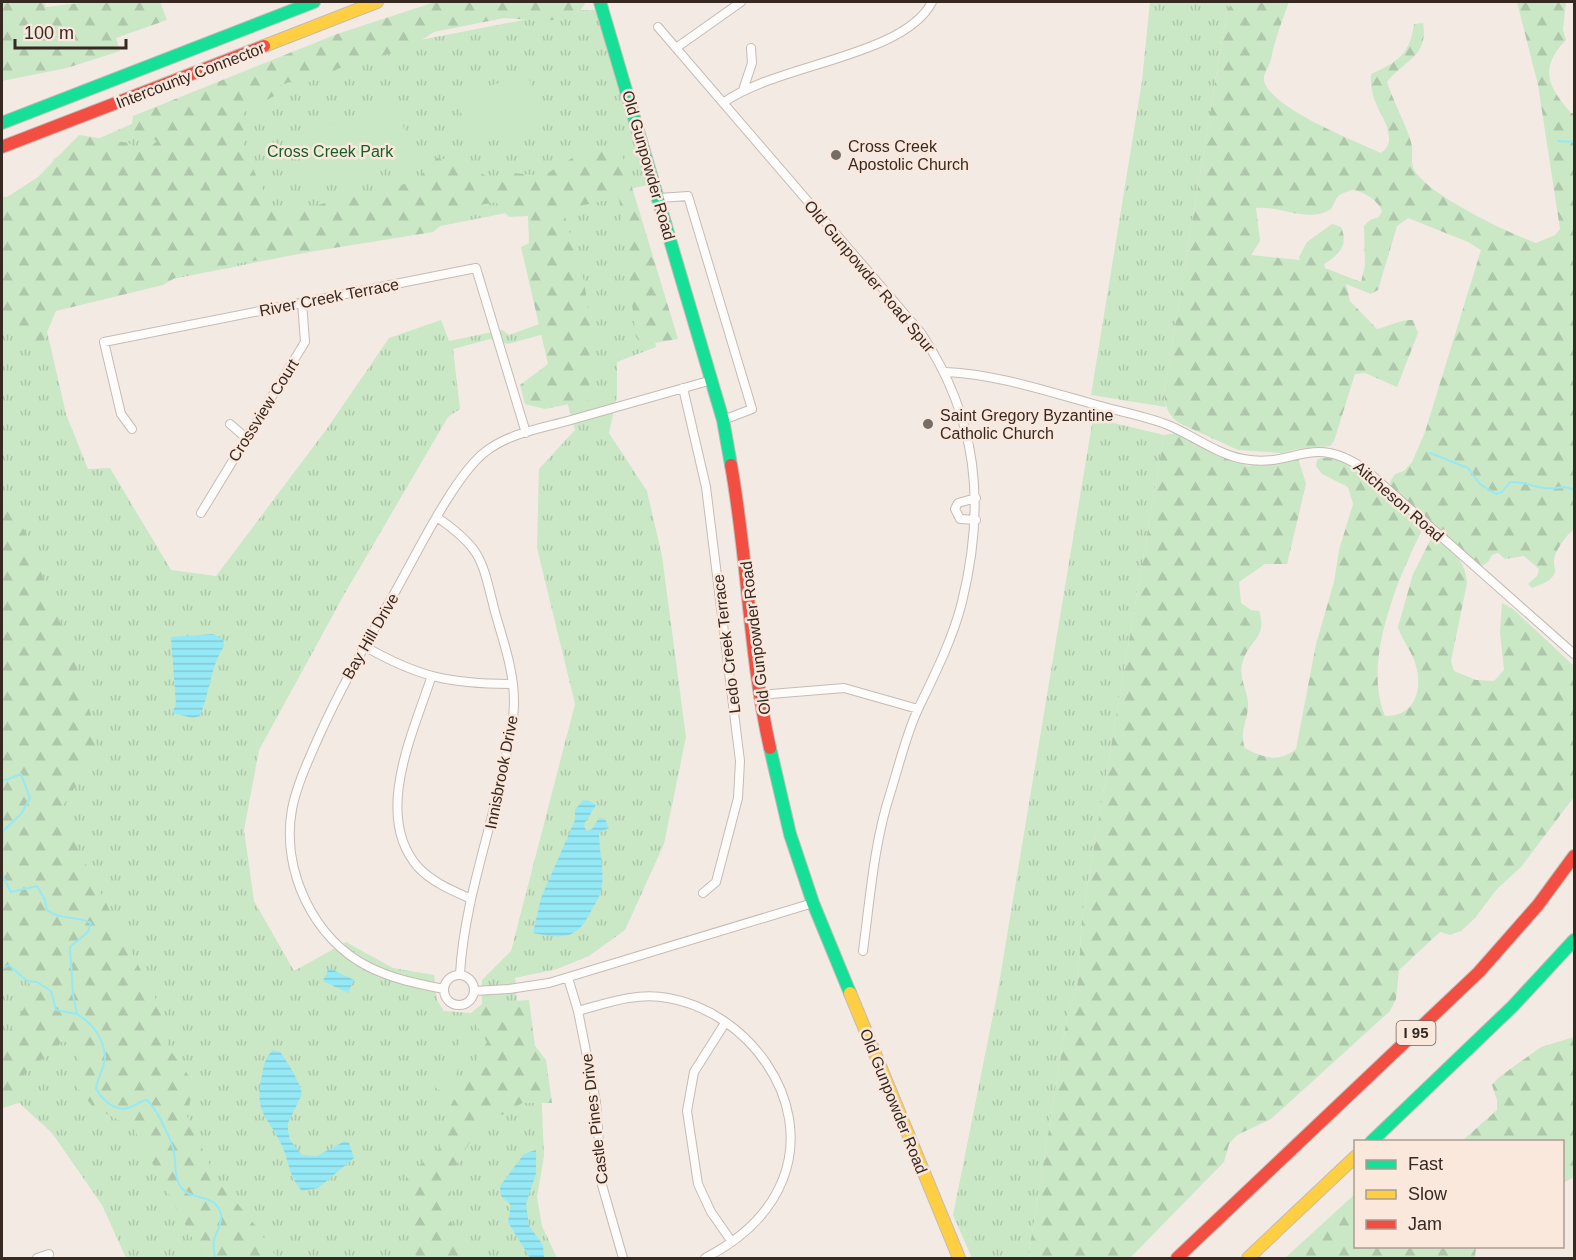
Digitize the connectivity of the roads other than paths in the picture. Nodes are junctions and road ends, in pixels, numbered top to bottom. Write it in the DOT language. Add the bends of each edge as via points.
graph roads {
  1 [pos="314,2"];
  2 [pos="377,2"];
  3 [pos="600,2"];
  4 [pos="723,2"];
  5 [pos="741,2"];
  6 [pos="932,2"];
  7 [pos="723,13"];
  8 [pos="658,27"];
  9 [pos="676,48"];
  10 [pos="751,48"];
  11 [pos="743,90"];
  12 [pos="723,103"];
  13 [pos="2,123"];
  14 [pos="2,147"];
  15 [pos="659,198"];
  16 [pos="302,302"];
  17 [pos="946,372"];
  18 [pos="712,381"];
  19 [pos="683,388"];
  20 [pos="723,420"];
  21 [pos="230,424"];
  22 [pos="132,429"];
  23 [pos="526,433"];
  24 [pos="245,437"];
  25 [pos="976,498"];
  26 [pos="201,513"];
  27 [pos="438,518"];
  28 [pos="976,520"];
  29 [pos="364,646"];
  30 [pos="1575,654"];
  31 [pos="431,678"];
  32 [pos="512,684"];
  33 [pos="760,695"];
  34 [pos="918,709"];
  35 [pos="1575,856"];
  36 [pos="703,893"];
  37 [pos="470,898"];
  38 [pos="813,903"];
  39 [pos="1575,940"];
  40 [pos="863,951"];
  41 [pos="460,974"];
  42 [pos="568,978"];
  43 [pos="444,988"];
  44 [pos="474,991"];
  45 [pos="578,1011"];
  46 [pos="725,1023"];
  47 [pos="1373,1140"];
  48 [pos="1354,1158"];
  49 [pos="732,1242"];
  50 [pos="49,1254"];
  51 [pos="37,1258"];
  52 [pos="623,1258"];
  53 [pos="705,1258"];
  54 [pos="958,1258"];
  55 [pos="1177,1258"];
  56 [pos="1248,1258"];
  1 -- 13 [label="main road, Intercounty Connector"];
  2 -- 14 [label="main road, Intercounty Connector"];
  3 -- 15 [label="main road, Old Gunpowder Road"];
  4 -- 7 [label="street"];
  5 -- 7 [label="street"];
  6 -- 11 [label="street" via="918,21 897,36"];
  7 -- 9 [label="street"];
  8 -- 9 [label="street, Old Gunpowder Road Spur"];
  9 -- 12 [label="street, Old Gunpowder Road Spur"];
  10 -- 11 [label="street" via="752,63"];
  11 -- 12 [label="street"];
  12 -- 17 [label="street, Old Gunpowder Road Spur" via="921,333"];
  15 -- 18 [label="main road, Old Gunpowder Road"];
  15 -- 20 [label="street" via="688,196 752,409"];
  16 -- 22 [label="street, River Creek Terrace" via="104,342 121,414"];
  16 -- 23 [label="street, River Creek Terrace" via="476,268"];
  16 -- 24 [label="street, Crossview Court" via="305,342"];
  17 -- 25 [label="street, Old Gunpowder Road Spur" via="966,431"];
  17 -- 30 [label="street, Aitcheson Road" via="1018,385 1166,424 1243,459 1265,460 1305,452 1341,454 1366,470"];
  18 -- 19 [label="street, Bay Hill Drive"];
  18 -- 20 [label="main road, Old Gunpowder Road"];
  19 -- 23 [label="street, Bay Hill Drive"];
  19 -- 36 [label="street, Ledo Creek Terrace" via="706,487 740,761 738,798 716,882"];
  20 -- 33 [label="main road, Old Gunpowder Road" via="741,519"];
  21 -- 24 [label="street"];
  23 -- 27 [label="street, Bay Hill Drive" via="495,444 475,460"];
  24 -- 26 [label="street, Crossview Court"];
  25 -- 28 [label="street, Old Gunpowder Road Spur"];
  25 -- 28 [label="street" via="962,501 955,509 960,519"];
  27 -- 29 [label="street, Bay Hill Drive"];
  27 -- 32 [label="street, Innisbrook Drive" via="465,537 481,560"];
  28 -- 34 [label="street, Old Gunpowder Road Spur" via="962,602"];
  29 -- 31 [label="street"];
  29 -- 43 [label="street, Bay Hill Drive" via="338,694 297,792 290,837 297,879 315,919 348,955 394,978"];
  31 -- 32 [label="street"];
  31 -- 37 [label="street" via="406,754 396,806 398,828 418,867 436,882"];
  32 -- 37 [label="street, Innisbrook Drive" via="512,726 487,844"];
  33 -- 34 [label="street" via="844,688"];
  33 -- 38 [label="main road, Old Gunpowder Road" via="781,800"];
  34 -- 40 [label="street, Old Gunpowder Road Spur" via="889,798"];
  35 -- 55 [label="main road, I 95" via="1479,972"];
  37 -- 41 [label="street, Innisbrook Drive"];
  38 -- 42 [label="street"];
  38 -- 54 [label="main road, Old Gunpowder Road"];
  39 -- 47 [label="main road" via="1513,1006"];
  41 -- 43 [label="street" via="451,977"];
  41 -- 44 [label="street" via="469,978"];
  42 -- 44 [label="street"];
  42 -- 45 [label="street, Castle Pines Drive"];
  43 -- 44 [label="street" via="449,1001 458,1005 467,1003"];
  45 -- 46 [label="street" via="651,996 691,1005"];
  45 -- 52 [label="street, Castle Pines Drive" via="596,1102 602,1185"];
  46 -- 49 [label="street" via="694,1072 687,1112 698,1184"];
  46 -- 49 [label="street" via="748,1040 766,1061 783,1100 790,1138 777,1190 748,1230"];
  48 -- 56 [label="main road"];
  49 -- 53 [label="street"];
  50 -- 51 [label="street"];
}
